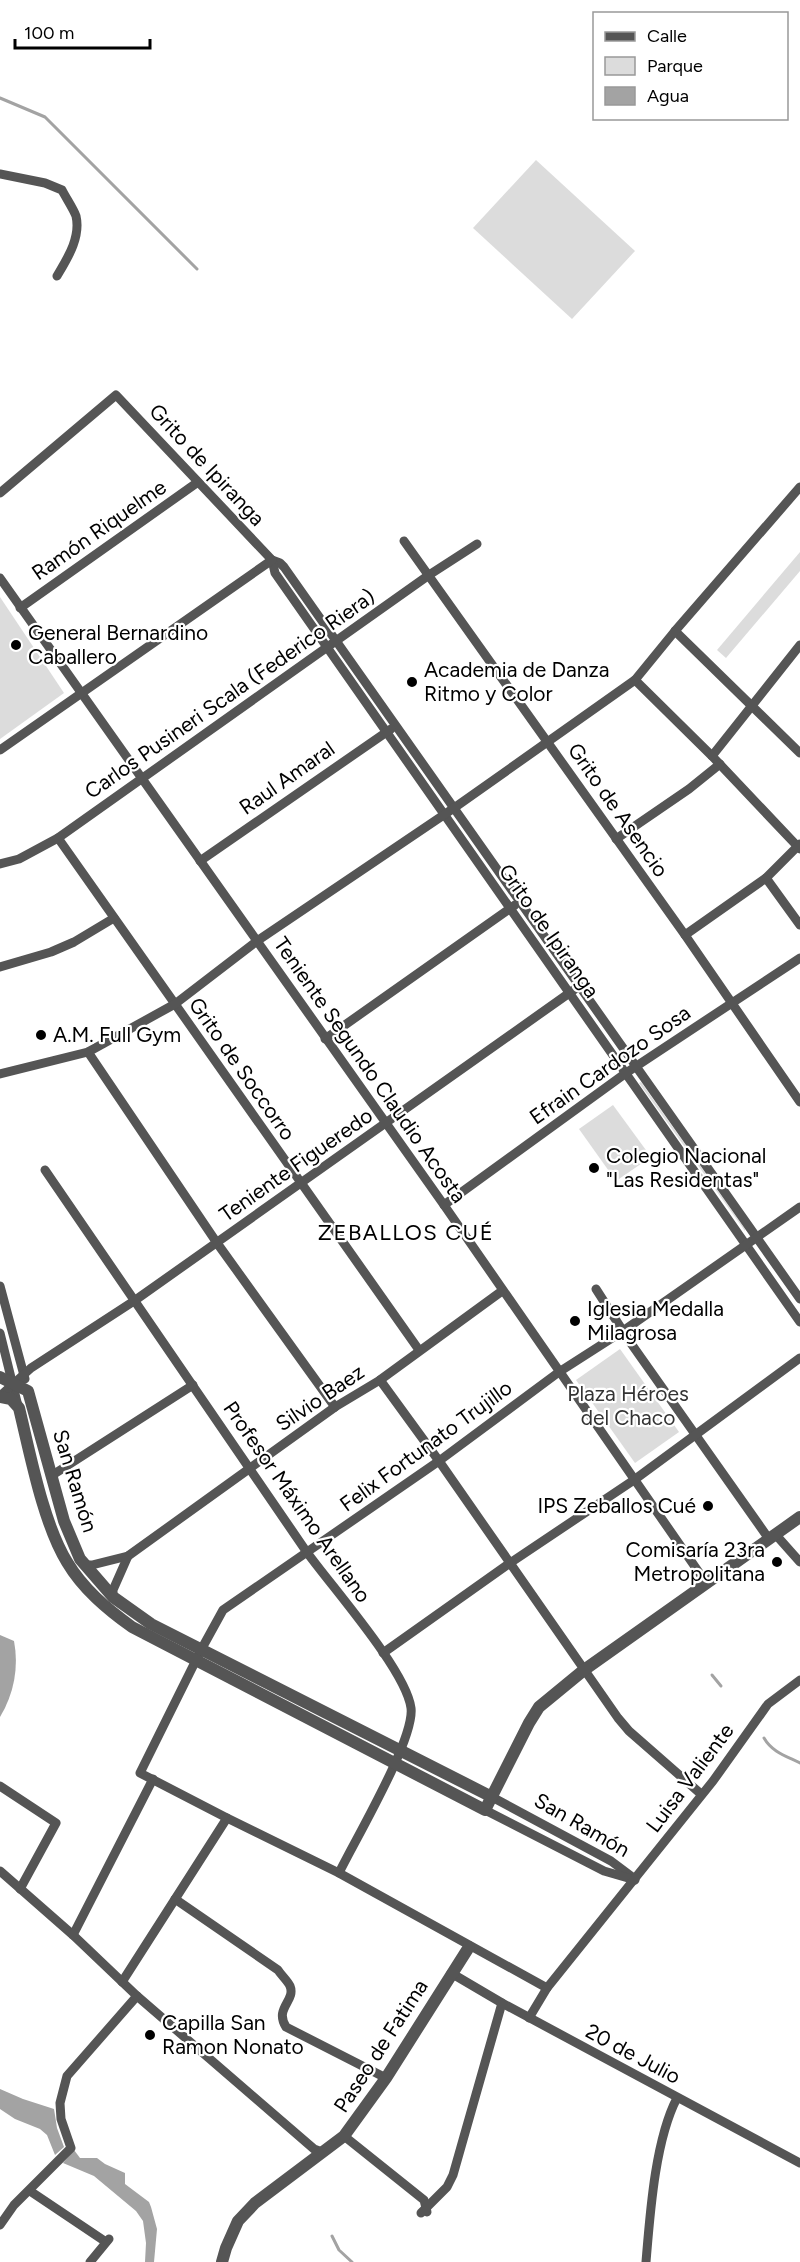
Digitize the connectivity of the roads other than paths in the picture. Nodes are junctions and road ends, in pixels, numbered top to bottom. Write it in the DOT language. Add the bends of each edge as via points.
graph roads {
  1 [pos="0,174"];
  2 [pos="57,276"];
  3 [pos="198,482"];
  4 [pos="800,487"];
  5 [pos="0,493"];
  6 [pos="404,541"];
  7 [pos="477,544"];
  8 [pos="272,560"];
  9 [pos="429,575"];
  10 [pos="0,578"];
  11 [pos="20,608"];
  12 [pos="675,631"];
  13 [pos="337,642"];
  14 [pos="800,645"];
  15 [pos="327,648"];
  16 [pos="635,680"];
  17 [pos="81,694"];
  18 [pos="751,704"];
  19 [pos="396,726"];
  20 [pos="387,732"];
  21 [pos="548,742"];
  22 [pos="0,750"];
  23 [pos="800,753"];
  24 [pos="712,756"];
  25 [pos="720,764"];
  26 [pos="140,778"];
  27 [pos="454,808"];
  28 [pos="444,814"];
  29 [pos="58,838"];
  30 [pos="616,839"];
  31 [pos="799,847"];
  32 [pos="200,861"];
  33 [pos="0,864"];
  34 [pos="766,878"];
  35 [pos="520,902"];
  36 [pos="511,908"];
  37 [pos="114,918"];
  38 [pos="800,925"];
  39 [pos="685,935"];
  40 [pos="257,941"];
  41 [pos="800,958"];
  42 [pos="0,967"];
  43 [pos="579,986"];
  44 [pos="570,993"];
  45 [pos="730,1003"];
  46 [pos="175,1004"];
  47 [pos="325,1039"];
  48 [pos="88,1052"];
  49 [pos="636,1066"];
  50 [pos="626,1073"];
  51 [pos="0,1074"];
  52 [pos="800,1102"];
  53 [pos="385,1125"];
  54 [pos="45,1170"];
  55 [pos="301,1183"];
  56 [pos="444,1205"];
  57 [pos="800,1207"];
  58 [pos="756,1237"];
  59 [pos="217,1243"];
  60 [pos="746,1244"];
  61 [pos="0,1286"];
  62 [pos="597,1290"];
  63 [pos="502,1291"];
  64 [pos="800,1299"];
  65 [pos="134,1301"];
  66 [pos="800,1322"];
  67 [pos="623,1331"];
  68 [pos="0,1333"];
  69 [pos="419,1350"];
  70 [pos="800,1358"];
  71 [pos="559,1372"];
  72 [pos="14,1374"];
  73 [pos="380,1380"];
  74 [pos="192,1385"];
  75 [pos="0,1397"];
  76 [pos="335,1407"];
  77 [pos="18,1408"];
  78 [pos="697,1434"];
  79 [pos="439,1461"];
  80 [pos="250,1468"];
  81 [pos="51,1476"];
  82 [pos="634,1480"];
  83 [pos="800,1517"];
  84 [pos="773,1537"];
  85 [pos="308,1552"];
  86 [pos="128,1556"];
  87 [pos="800,1562"];
  88 [pos="510,1563"];
  89 [pos="85,1565"];
  90 [pos="707,1584"];
  91 [pos="113,1597"];
  92 [pos="383,1653"];
  93 [pos="199,1655"];
  94 [pos="584,1670"];
  95 [pos="800,1680"];
  96 [pos="401,1751"];
  97 [pos="395,1764"];
  98 [pos="153,1779"];
  99 [pos="0,1786"];
  100 [pos="701,1794"];
  101 [pos="492,1797"];
  102 [pos="485,1810"];
  103 [pos="227,1818"];
  104 [pos="0,1871"];
  105 [pos="339,1872"];
  106 [pos="635,1880"];
  107 [pos="20,1889"];
  108 [pos="175,1899"];
  109 [pos="73,1935"];
  110 [pos="469,1947"];
  111 [pos="451,1973"];
  112 [pos="122,1982"];
  113 [pos="547,1989"];
  114 [pos="137,1996"];
  115 [pos="502,2003"];
  116 [pos="529,2018"];
  117 [pos="386,2078"];
  118 [pos="677,2098"];
  119 [pos="344,2136"];
  120 [pos="322,2152"];
  121 [pos="800,2163"];
  122 [pos="30,2190"];
  123 [pos="0,2224"];
  124 [pos="90,2262"];
  125 [pos="222,2262"];
  126 [pos="646,2262"];
  1 -- 2 [label="street" via="62,190 76,217 76,234 74,248"];
  3 -- 5 [label="street, Grito de Ipiranga" via="116,395"];
  3 -- 8 [label="street, Grito de Ipiranga"];
  3 -- 11 [label="street, Ramón Riquelme"];
  4 -- 12 [label="street"];
  6 -- 9 [label="street, Grito de Asencio"];
  7 -- 9 [label="street, Carlos Pusineri Scala (Federico Riera)"];
  8 -- 13 [label="street, Grito de Ipiranga" via="284,567"];
  8 -- 15 [label="street, Grito de Ipiranga" via="275,573"];
  8 -- 17 [label="street"];
  9 -- 13 [label="street, Carlos Pusineri Scala (Federico Riera)"];
  9 -- 21 [label="street, Grito de Asencio"];
  10 -- 11 [label="street, Teniente Segundo Claudio Acosta"];
  11 -- 17 [label="street, Teniente Segundo Claudio Acosta"];
  12 -- 16 [label="street"];
  12 -- 18 [label="street"];
  13 -- 15 [label="street, Carlos Pusineri Scala (Federico Riera)"];
  13 -- 19 [label="street, Grito de Ipiranga"];
  14 -- 18 [label="street"];
  15 -- 20 [label="street, Grito de Ipiranga"];
  15 -- 26 [label="street, Carlos Pusineri Scala (Federico Riera)"];
  16 -- 21 [label="street"];
  16 -- 24 [label="street"];
  17 -- 22 [label="street"];
  17 -- 26 [label="street, Teniente Segundo Claudio Acosta"];
  18 -- 23 [label="street"];
  18 -- 24 [label="street"];
  19 -- 20 [label="street, Raul Amaral"];
  19 -- 27 [label="street, Grito de Ipiranga"];
  20 -- 28 [label="street, Grito de Ipiranga"];
  20 -- 32 [label="street, Raul Amaral"];
  21 -- 27 [label="street"];
  21 -- 30 [label="street, Grito de Asencio"];
  24 -- 25 [label="street"];
  25 -- 30 [label="street"];
  25 -- 31 [label="street"];
  26 -- 29 [label="street, Carlos Pusineri Scala (Federico Riera)"];
  26 -- 32 [label="street, Teniente Segundo Claudio Acosta"];
  27 -- 28 [label="street"];
  27 -- 35 [label="street, Grito de Ipiranga"];
  28 -- 36 [label="street, Grito de Ipiranga"];
  28 -- 40 [label="street"];
  29 -- 33 [label="street, Carlos Pusineri Scala (Federico Riera)" via="19,859"];
  29 -- 37 [label="street, Grito de Soccorro"];
  30 -- 39 [label="street, Grito de Asencio"];
  31 -- 34 [label="street"];
  32 -- 40 [label="street, Teniente Segundo Claudio Acosta"];
  34 -- 38 [label="street"];
  34 -- 39 [label="street"];
  35 -- 36 [label="street"];
  35 -- 43 [label="street, Grito de Ipiranga"];
  36 -- 44 [label="street, Grito de Ipiranga"];
  36 -- 47 [label="street"];
  37 -- 42 [label="street" via="51,952"];
  37 -- 46 [label="street, Grito de Soccorro"];
  39 -- 45 [label="street, Grito de Asencio"];
  40 -- 46 [label="street"];
  40 -- 47 [label="street, Teniente Segundo Claudio Acosta"];
  41 -- 45 [label="street, Efrain Cardozo Sosa"];
  43 -- 44 [label="street, Teniente Figueredo"];
  43 -- 49 [label="street, Grito de Ipiranga"];
  44 -- 50 [label="street, Grito de Ipiranga"];
  44 -- 53 [label="street, Teniente Figueredo"];
  45 -- 49 [label="street, Efrain Cardozo Sosa"];
  45 -- 52 [label="street, Grito de Asencio"];
  46 -- 48 [label="street"];
  46 -- 55 [label="street, Grito de Soccorro"];
  47 -- 53 [label="street, Teniente Segundo Claudio Acosta"];
  48 -- 51 [label="street"];
  48 -- 59 [label="street"];
  49 -- 50 [label="street, Efrain Cardozo Sosa"];
  49 -- 58 [label="street, Grito de Ipiranga"];
  50 -- 56 [label="street, Efrain Cardozo Sosa"];
  50 -- 60 [label="street, Grito de Ipiranga"];
  53 -- 55 [label="street, Teniente Figueredo"];
  53 -- 56 [label="street, Teniente Segundo Claudio Acosta"];
  54 -- 65 [label="street, Profesor Máximo Arellano"];
  55 -- 59 [label="street, Teniente Figueredo"];
  55 -- 69 [label="street, Grito de Soccorro"];
  56 -- 63 [label="street, Teniente Segundo Claudio Acosta"];
  57 -- 58 [label="street, Felix Fortunato Trujillo"];
  58 -- 60 [label="street, Felix Fortunato Trujillo"];
  58 -- 64 [label="street, Grito de Ipiranga"];
  59 -- 65 [label="street, Teniente Figueredo"];
  59 -- 76 [label="street"];
  60 -- 66 [label="street, Grito de Ipiranga"];
  60 -- 67 [label="street, Felix Fortunato Trujillo"];
  61 -- 72 [label="street, San Ramón"];
  62 -- 67 [label="street"];
  63 -- 69 [label="street, Silvio Baez"];
  63 -- 71 [label="street, Teniente Segundo Claudio Acosta"];
  65 -- 72 [label="street, Teniente Figueredo"];
  65 -- 74 [label="street, Profesor Máximo Arellano"];
  67 -- 71 [label="street, Felix Fortunato Trujillo"];
  67 -- 78 [label="street"];
  68 -- 72 [label="street, San Ramón"];
  69 -- 73 [label="street, Silvio Baez"];
  70 -- 78 [label="street"];
  71 -- 79 [label="street, Felix Fortunato Trujillo"];
  71 -- 82 [label="street, Teniente Segundo Claudio Acosta"];
  72 -- 75 [label="street, Teniente Figueredo"];
  72 -- 77 [label="street, San Ramón"];
  72 -- 81 [label="street, San Ramón" via="28,1390"];
  73 -- 76 [label="street, Silvio Baez"];
  73 -- 79 [label="street"];
  74 -- 80 [label="street, Profesor Máximo Arellano"];
  74 -- 81 [label="street"];
  75 -- 77 [label="street" via="11,1399"];
  76 -- 80 [label="street, Silvio Baez"];
  77 -- 93 [label="street, San Ramón" via="52,1528 66,1562 87,1589 132,1628"];
  78 -- 82 [label="street"];
  78 -- 84 [label="street"];
  79 -- 85 [label="street, Felix Fortunato Trujillo"];
  79 -- 88 [label="street"];
  80 -- 85 [label="street, Profesor Máximo Arellano"];
  80 -- 86 [label="street, Silvio Baez"];
  81 -- 89 [label="street, San Ramón" via="64,1521"];
  82 -- 88 [label="street"];
  82 -- 90 [label="street, Teniente Segundo Claudio Acosta"];
  83 -- 84 [label="street"];
  84 -- 87 [label="street"];
  84 -- 90 [label="street"];
  85 -- 92 [label="street, Profesor Máximo Arellano"];
  85 -- 93 [label="street, Felix Fortunato Trujillo" via="223,1610"];
  86 -- 89 [label="street, Silvio Baez"];
  86 -- 91 [label="street"];
  88 -- 92 [label="street"];
  88 -- 94 [label="street"];
  89 -- 91 [label="street, San Ramón"];
  90 -- 94 [label="street"];
  91 -- 93 [label="street, San Ramón"];
  92 -- 96 [label="street, Profesor Máximo Arellano" via="407,1692 412,1710"];
  93 -- 96 [label="street, San Ramón"];
  93 -- 97 [label="street, San Ramón"];
  93 -- 98 [label="street, Felix Fortunato Trujillo" via="140,1773"];
  94 -- 100 [label="street" via="629,1731"];
  94 -- 101 [label="street" via="539,1707"];
  95 -- 100 [label="street, Luisa Valiente" via="768,1704"];
  96 -- 97 [label="street, Profesor Máximo Arellano"];
  96 -- 101 [label="street, San Ramón"];
  97 -- 102 [label="street, San Ramón"];
  97 -- 105 [label="street, Profesor Máximo Arellano"];
  98 -- 103 [label="street"];
  98 -- 109 [label="street"];
  99 -- 107 [label="street" via="56,1823"];
  100 -- 106 [label="street, Luisa Valiente"];
  101 -- 102 [label="street"];
  101 -- 106 [label="street, San Ramón" via="611,1861"];
  102 -- 106 [label="street, San Ramón" via="604,1871"];
  103 -- 105 [label="street"];
  103 -- 108 [label="street"];
  104 -- 107 [label="street"];
  105 -- 110 [label="street"];
  106 -- 113 [label="street, Luisa Valiente"];
  107 -- 109 [label="street"];
  108 -- 112 [label="street"];
  108 -- 117 [label="street" via="278,1970 290,1986 291,1994 282,2012 286,2027"];
  109 -- 112 [label="street"];
  110 -- 111 [label="street, Paseo de Fatima"];
  110 -- 113 [label="street"];
  111 -- 115 [label="street, 20 de Julio"];
  111 -- 117 [label="street, Paseo de Fatima"];
  112 -- 114 [label="street"];
  113 -- 116 [label="street, Luisa Valiente"];
  114 -- 120 [label="street"];
  114 -- 122 [label="street" via="67,2076 60,2103 71,2148"];
  115 -- 116 [label="street, 20 de Julio"];
  115 -- 119 [label="street" via="453,2175 425,2212 424,2200"];
  116 -- 118 [label="street, 20 de Julio"];
  117 -- 119 [label="street, Paseo de Fatima"];
  118 -- 121 [label="street, 20 de Julio"];
  118 -- 126 [label="street" via="668,2119 655,2178"];
  119 -- 120 [label="street, Paseo de Fatima"];
  120 -- 125 [label="street, Paseo de Fatima" via="255,2203 238,2221"];
  122 -- 123 [label="street"];
  122 -- 124 [label="street" via="107,2240"];
}
